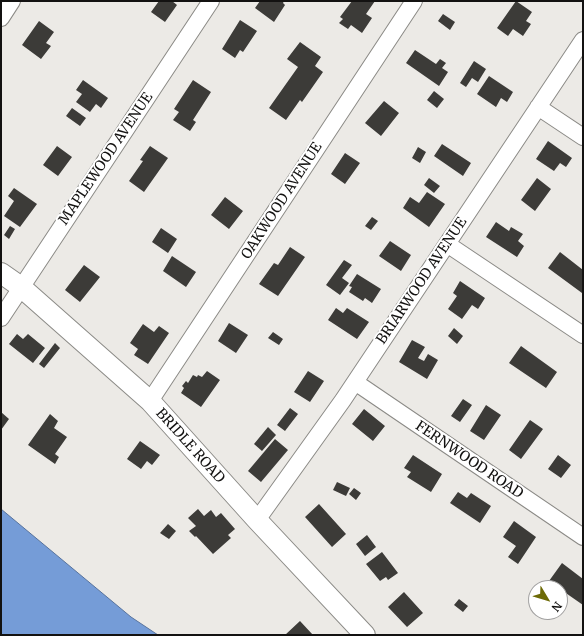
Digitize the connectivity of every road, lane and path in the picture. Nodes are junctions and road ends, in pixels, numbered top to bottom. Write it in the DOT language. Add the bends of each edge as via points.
graph roads {
  1 [pos="12,1"];
  2 [pos="211,1"];
  3 [pos="414,1"];
  4 [pos="1,18"];
  5 [pos="583,40"];
  6 [pos="538,107"];
  7 [pos="583,137"];
  8 [pos="448,244"];
  9 [pos="1,273"];
  10 [pos="21,287"];
  11 [pos="1,318"];
  12 [pos="583,335"];
  13 [pos="355,382"];
  14 [pos="150,401"];
  15 [pos="257,520"];
  16 [pos="583,537"];
  17 [pos="365,635"];
  1 -- 4 [label="street"];
  2 -- 10 [label="street, MAPLEWOOD AVENUE"];
  3 -- 14 [label="street, OAKWOOD AVENUE"];
  5 -- 6 [label="street, BRIARWOOD AVENUE"];
  6 -- 7 [label="street"];
  6 -- 8 [label="street, BRIARWOOD AVENUE"];
  8 -- 12 [label="street"];
  8 -- 13 [label="street, BRIARWOOD AVENUE"];
  9 -- 10 [label="street, BRIDLE ROAD"];
  10 -- 11 [label="street, MAPLEWOOD AVENUE"];
  10 -- 14 [label="street, BRIDLE ROAD"];
  13 -- 15 [label="street, BRIARWOOD AVENUE"];
  13 -- 16 [label="street, FERNWOOD ROAD"];
  14 -- 15 [label="street, BRIDLE ROAD"];
  15 -- 17 [label="street, BRIDLE ROAD"];
}
